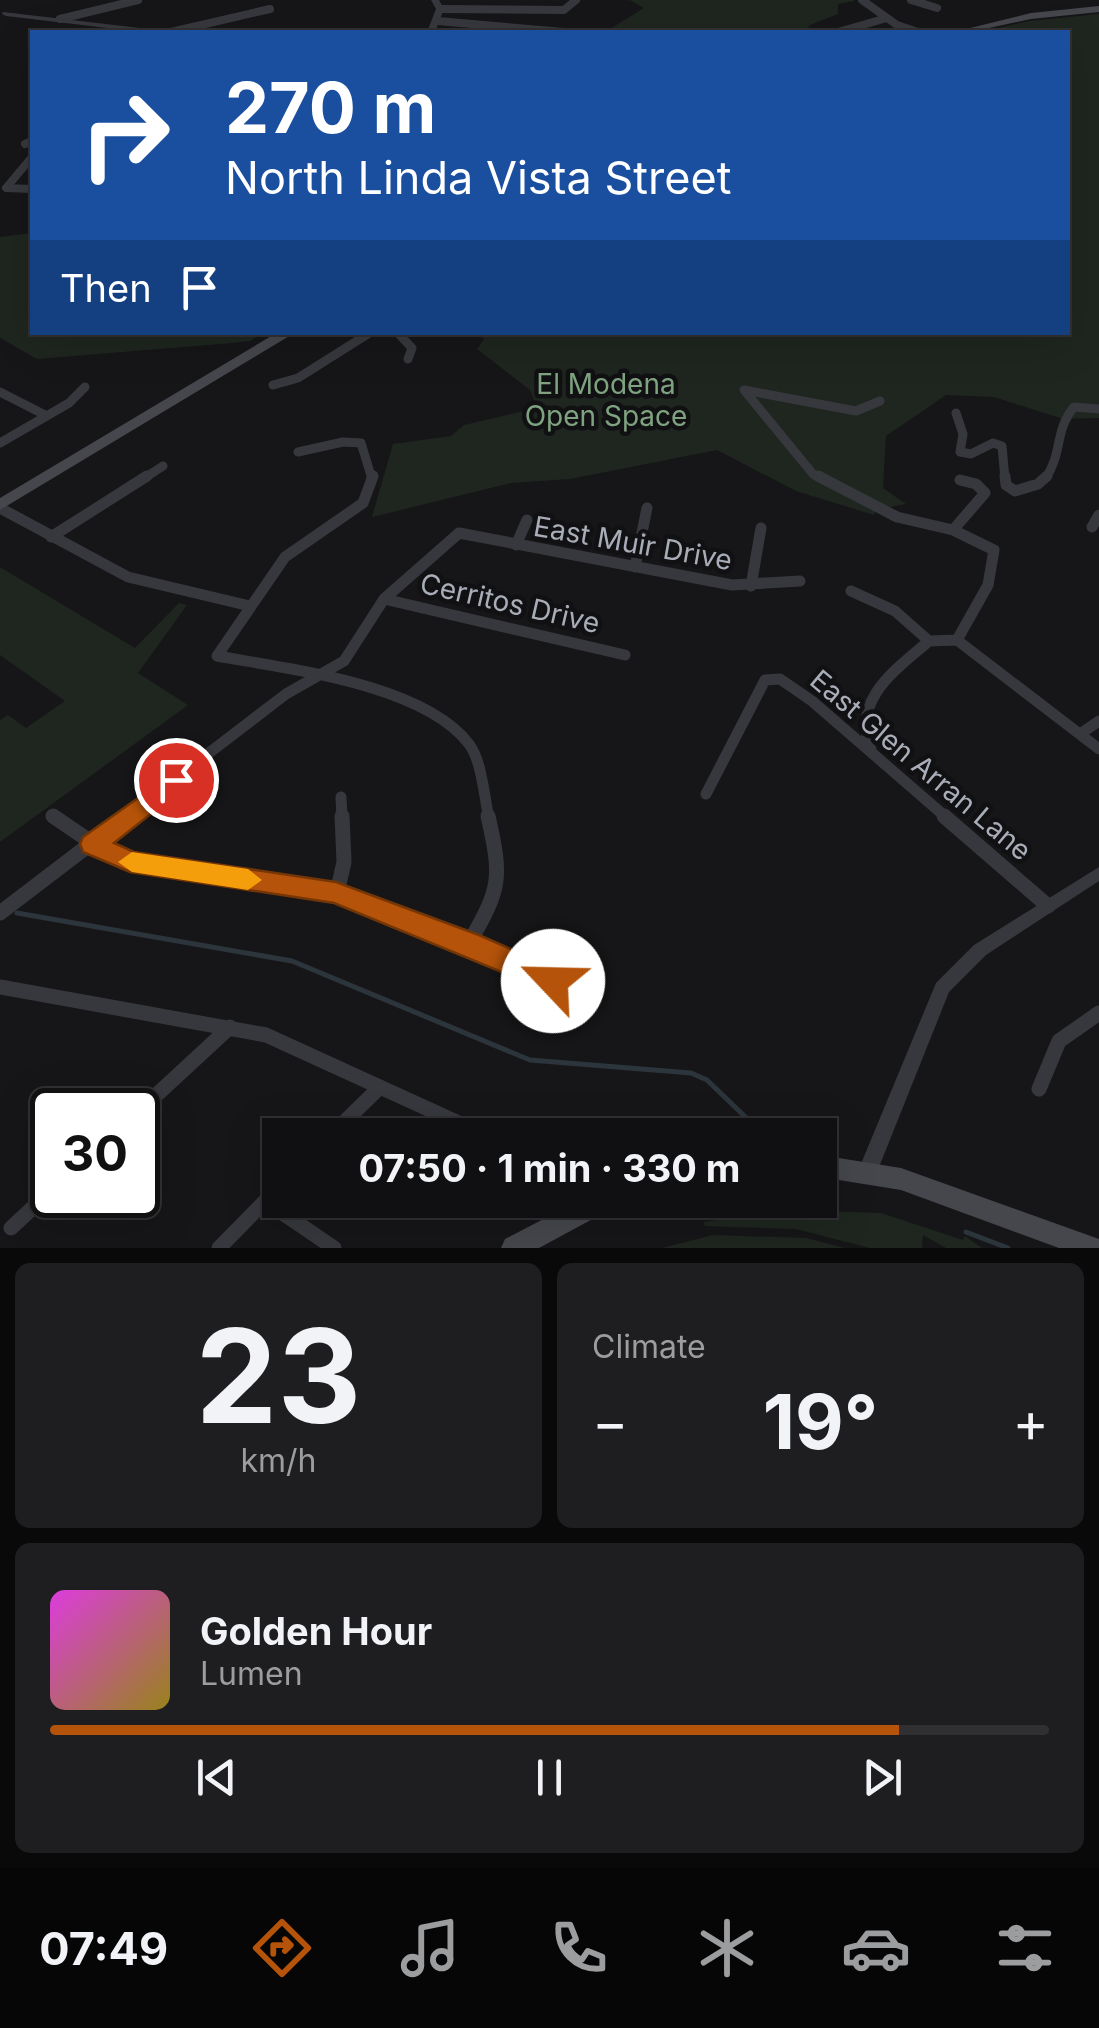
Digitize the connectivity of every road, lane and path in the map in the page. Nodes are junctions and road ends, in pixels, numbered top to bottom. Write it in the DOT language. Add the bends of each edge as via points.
graph roads {
  1 [pos="138,0"];
  2 [pos="576,0"];
  3 [pos="862,0"];
  4 [pos="911,0"];
  5 [pos="438,4"];
  6 [pos="270,8"];
  7 [pos="937,8"];
  8 [pos="1099,9"];
  9 [pos="5,12"];
  10 [pos="60,19"];
  11 [pos="889,19"];
  12 [pos="437,20"];
  13 [pos="858,24"];
  14 [pos="142,30"];
  15 [pos="178,30"];
  16 [pos="432,30"];
  17 [pos="543,30"];
  18 [pos="843,30"];
  19 [pos="868,30"];
  20 [pos="914,30"];
  21 [pos="924,30"];
  22 [pos="968,30"];
  23 [pos="30,159"];
  24 [pos="30,189"];
  25 [pos="284,335"];
  26 [pos="366,335"];
  27 [pos="400,335"];
  28 [pos="408,359"];
  29 [pos="273,385"];
  30 [pos="85,388"];
  31 [pos="0,392"];
  32 [pos="880,401"];
  33 [pos="1099,409"];
  34 [pos="956,414"];
  35 [pos="47,416"];
  36 [pos="0,443"];
  37 [pos="298,452"];
  38 [pos="163,466"];
  39 [pos="960,480"];
  40 [pos="0,506"];
  41 [pos="647,508"];
  42 [pos="1099,514"];
  43 [pos="527,520"];
  44 [pos="761,528"];
  45 [pos="1092,528"];
  46 [pos="953,530"];
  47 [pos="51,537"];
  48 [pos="516,544"];
  49 [pos="635,566"];
  50 [pos="800,581"];
  51 [pos="750,586"];
  52 [pos="851,591"];
  53 [pos="384,599"];
  54 [pos="250,606"];
  55 [pos="957,640"];
  56 [pos="929,642"];
  57 [pos="625,654"];
  58 [pos="318,677"];
  59 [pos="1099,721"];
  60 [pos="1080,734"];
  61 [pos="1099,749"];
  62 [pos="873,753"];
  63 [pos="706,794"];
  64 [pos="341,797"];
  65 [pos="53,816"];
  66 [pos="93,844"];
  67 [pos="1099,873"];
  68 [pos="336,893"];
  69 [pos="1048,906"];
  70 [pos="0,913"];
  71 [pos="469,943"];
  72 [pos="553,981"];
  73 [pos="0,987"];
  74 [pos="1099,1013"];
  75 [pos="230,1028"];
  76 [pos="380,1087"];
  77 [pos="1038,1089"];
  78 [pos="160,1092"];
  79 [pos="348,1118"];
  80 [pos="448,1118"];
  81 [pos="837,1168"];
  82 [pos="868,1171"];
  83 [pos="262,1204"];
  84 [pos="30,1211"];
  85 [pos="290,1218"];
  86 [pos="570,1218"];
  87 [pos="12,1228"];
  88 [pos="219,1248"];
  89 [pos="334,1248"];
  90 [pos="514,1248"];
  91 [pos="1092,1248"];
  1 -- 10 [label="street"];
  2 -- 5 [label="street" via="564,10"];
  3 -- 11 [label="street"];
  4 -- 7 [label="street"];
  5 -- 12 [label="street"];
  6 -- 15 [label="street"];
  8 -- 22 [label="main road"];
  9 -- 10 [label="street"];
  10 -- 14 [label="street"];
  11 -- 13 [label="street"];
  11 -- 20 [label="street"];
  11 -- 21 [label="street"];
  12 -- 16 [label="street"];
  12 -- 17 [label="street"];
  13 -- 18 [label="street"];
  13 -- 19 [label="street"];
  23 -- 24 [label="street" via="6,188"];
  25 -- 40 [label="main road"];
  26 -- 29 [label="street" via="298,378"];
  27 -- 28 [label="street" via="410,344"];
  30 -- 35 [label="street"];
  31 -- 35 [label="street"];
  32 -- 46 [label="street" via="856,411 744,390 813,474 896,517"];
  33 -- 34 [label="street" via="1074,407 1059,425 1059,459 1040,484 1015,491 1006,486 1002,446 960,452"];
  35 -- 36 [label="street"];
  37 -- 54 [label="street" via="360,443 373,477 362,503 285,557"];
  38 -- 47 [label="street"];
  39 -- 46 [label="street" via="985,493"];
  40 -- 47 [label="street"];
  41 -- 49 [label="street"];
  42 -- 45 [label="street"];
  43 -- 48 [label="street"];
  44 -- 51 [label="street"];
  46 -- 55 [label="street" via="994,550 996,559"];
  47 -- 54 [label="street" via="128,577"];
  48 -- 49 [label="street, East Muir Drive"];
  48 -- 53 [label="street, East Muir Drive" via="459,533"];
  49 -- 51 [label="street, East Muir Drive"];
  50 -- 51 [label="street, East Muir Drive"];
  52 -- 56 [label="street" via="895,611"];
  53 -- 57 [label="street, Cerritos Drive"];
  53 -- 58 [label="street" via="351,653"];
  54 -- 58 [label="street" via="216,656"];
  55 -- 56 [label="street"];
  55 -- 60 [label="street"];
  56 -- 62 [label="street" via="868,699 860,726"];
  58 -- 66 [label="street" via="286,694"];
  58 -- 71 [label="street" via="428,708 454,723 472,746 498,860 496,896"];
  59 -- 60 [label="street"];
  60 -- 61 [label="street"];
  62 -- 63 [label="street, East Glen Arran Lane" via="804,694 770,678"];
  62 -- 69 [label="street, East Glen Arran Lane"];
  64 -- 68 [label="street" via="344,862"];
  65 -- 66 [label="street"];
  66 -- 68 [label="street" via="130,862"];
  66 -- 70 [label="street"];
  67 -- 69 [label="street"];
  68 -- 71 [label="street"];
  69 -- 82 [label="street" via="980,950 942,988"];
  71 -- 72 [label="street"];
  73 -- 75 [label="street"];
  74 -- 77 [label="street" via="1059,1041"];
  75 -- 76 [label="street" via="266,1035"];
  75 -- 78 [label="street"];
  76 -- 79 [label="street"];
  76 -- 80 [label="street"];
  81 -- 82 [label="main road"];
  82 -- 91 [label="main road"];
  83 -- 88 [label="street"];
  84 -- 87 [label="street"];
  85 -- 89 [label="street"];
  86 -- 90 [label="main road"];
}
